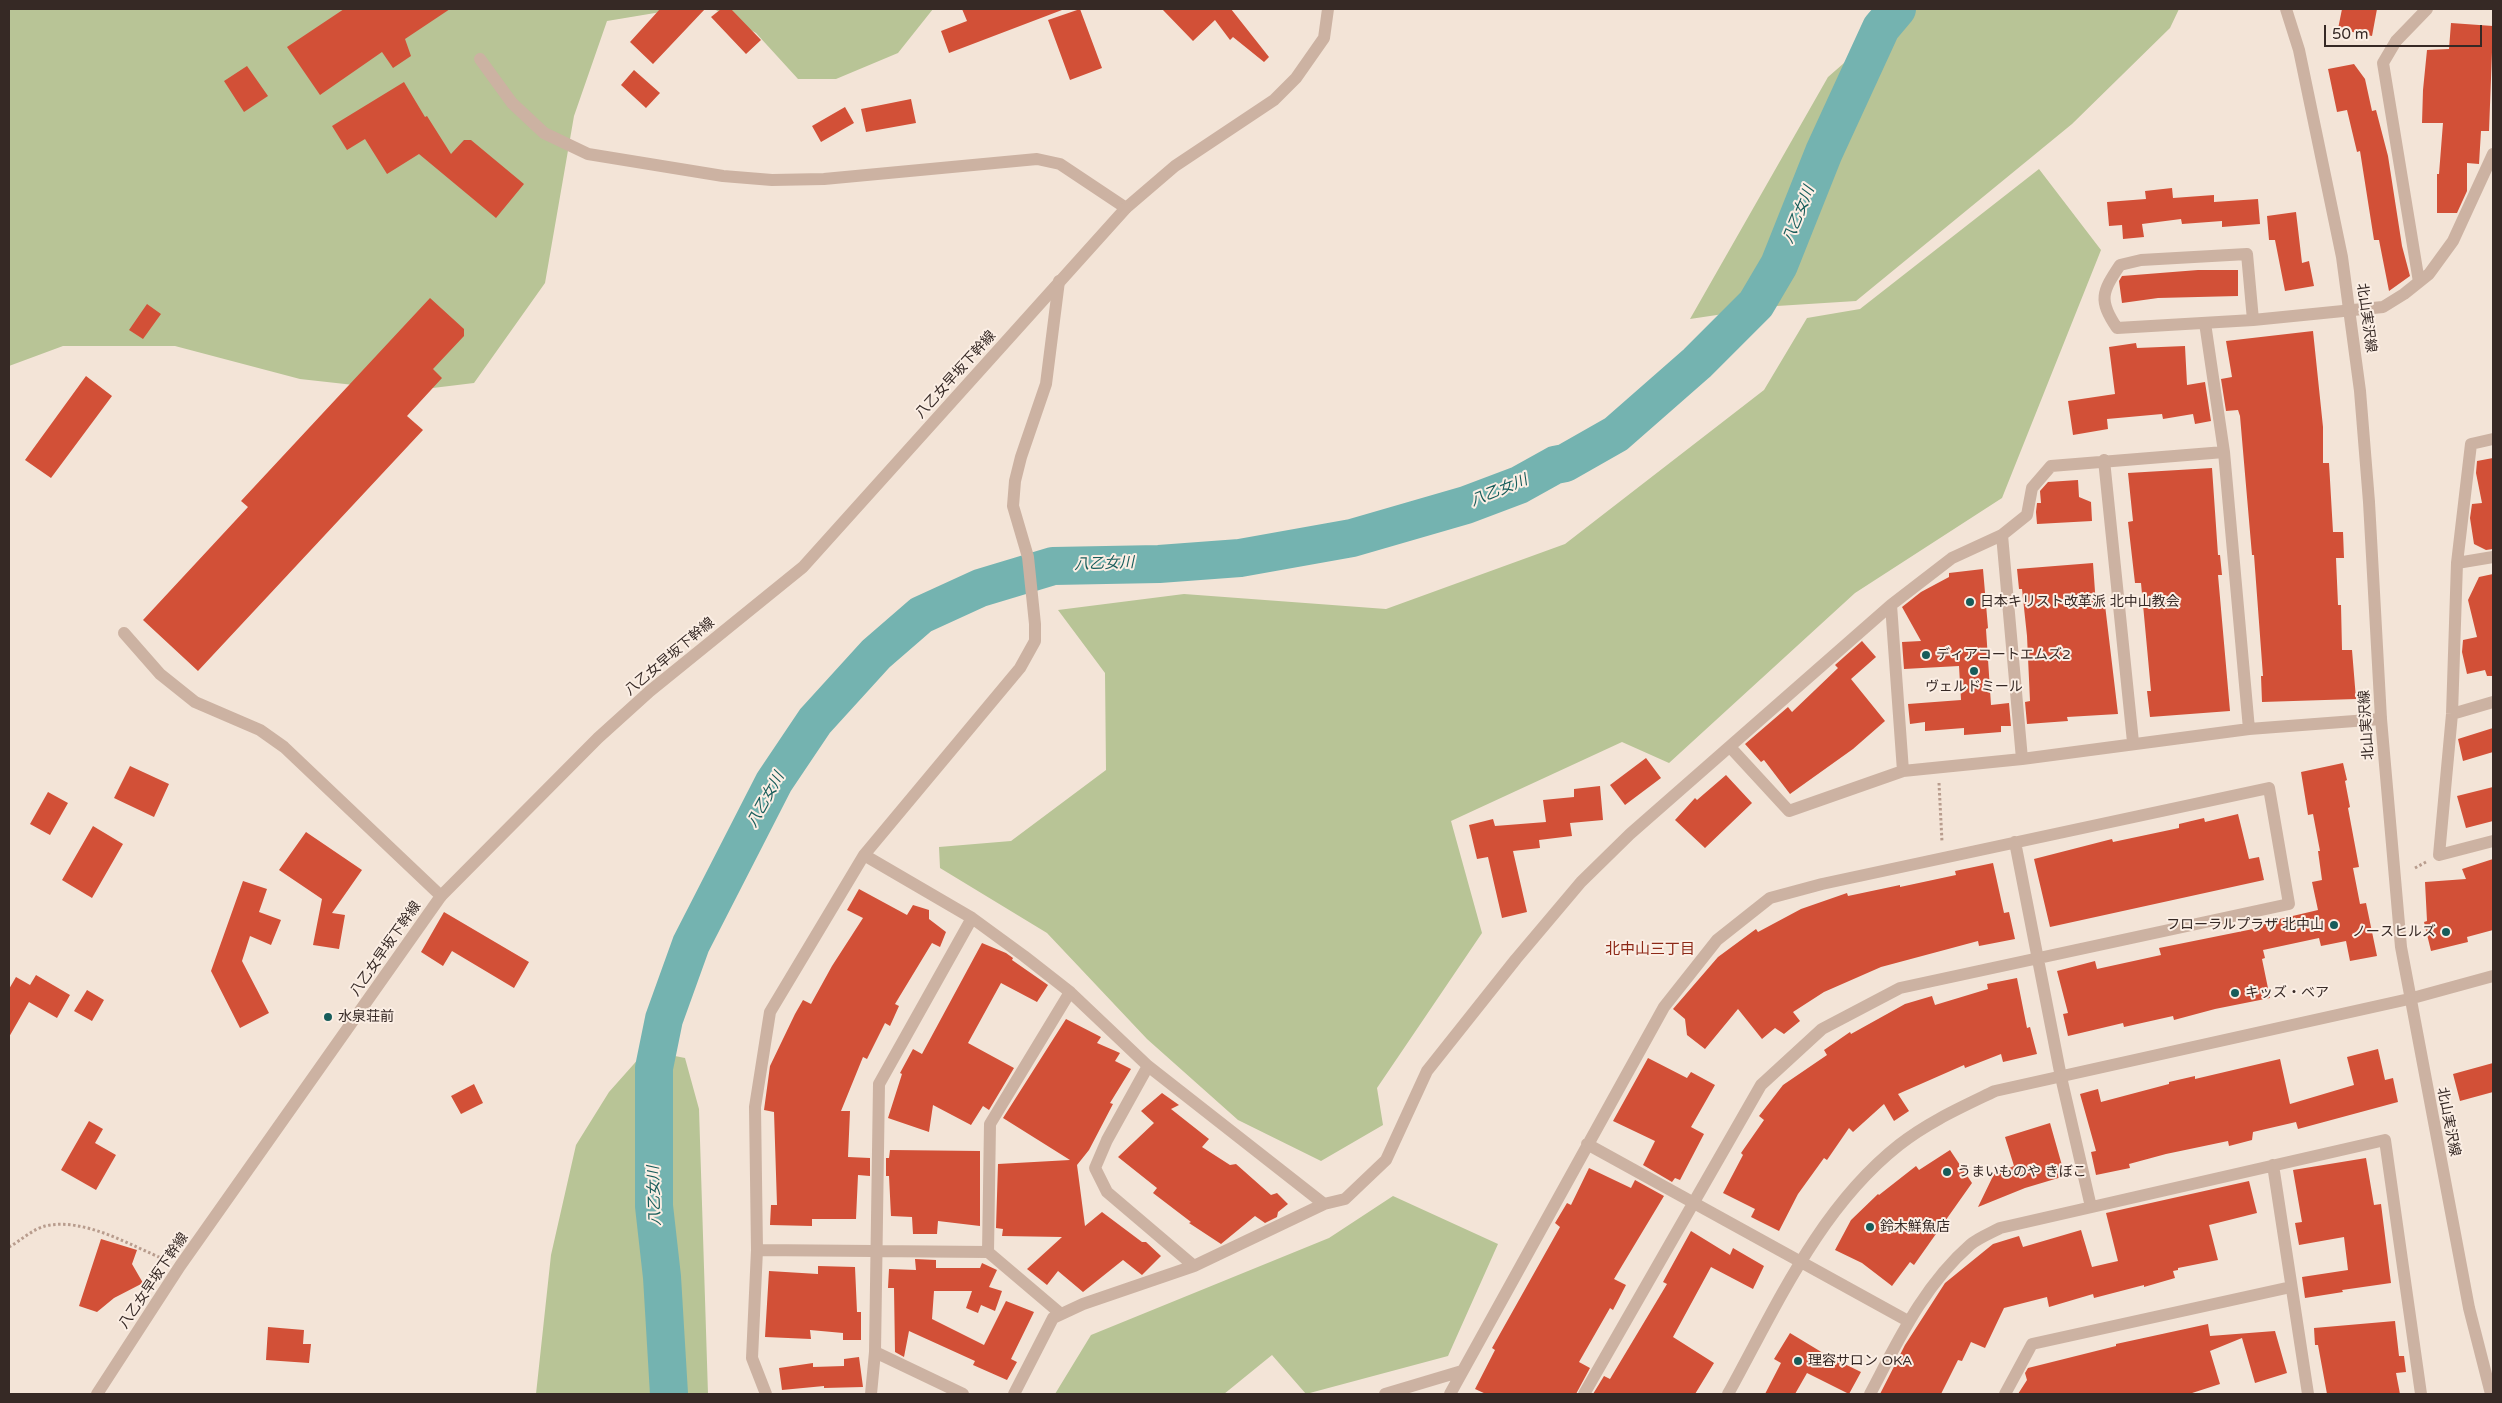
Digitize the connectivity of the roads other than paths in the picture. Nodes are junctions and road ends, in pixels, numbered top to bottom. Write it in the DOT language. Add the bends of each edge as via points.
graph roads {
  1 [pos="1328,9"];
  2 [pos="2286,9"];
  3 [pos="2427,9"];
  4 [pos="480,59"];
  5 [pos="2493,154"];
  6 [pos="1126,208"];
  7 [pos="1059,281"];
  8 [pos="2419,282"];
  9 [pos="2350,310"];
  10 [pos="2254,320"];
  11 [pos="2205,323"];
  12 [pos="2493,439"];
  13 [pos="2224,452"];
  14 [pos="2104,460"];
  15 [pos="2002,535"];
  16 [pos="2493,557"];
  17 [pos="2457,564"];
  18 [pos="1891,605"];
  19 [pos="124,633"];
  20 [pos="2493,702"];
  21 [pos="2452,714"];
  22 [pos="2381,719"];
  23 [pos="2249,729"];
  24 [pos="2132,742"];
  25 [pos="1730,747"];
  26 [pos="2022,758"];
  27 [pos="1903,771"];
  28 [pos="2493,841"];
  29 [pos="2015,842"];
  30 [pos="864,855"];
  31 [pos="441,896"];
  32 [pos="972,918"];
  33 [pos="2036,958"];
  34 [pos="2493,976"];
  35 [pos="1070,992"];
  36 [pos="2409,999"];
  37 [pos="1148,1066"];
  38 [pos="2061,1077"];
  39 [pos="1588,1144"];
  40 [pos="2273,1166"];
  41 [pos="1692,1202"];
  42 [pos="1324,1204"];
  43 [pos="2091,1207"];
  44 [pos="757,1250"];
  45 [pos="875,1251"];
  46 [pos="988,1252"];
  47 [pos="1800,1262"];
  48 [pos="1194,1266"];
  49 [pos="2291,1287"];
  50 [pos="1061,1314"];
  51 [pos="1908,1321"];
  52 [pos="875,1352"];
  53 [pos="1462,1371"];
  54 [pos="97,1394"];
  55 [pos="766,1394"];
  56 [pos="871,1394"];
  57 [pos="963,1394"];
  58 [pos="1014,1394"];
  59 [pos="1385,1394"];
  60 [pos="1450,1394"];
  61 [pos="1584,1394"];
  62 [pos="1728,1394"];
  63 [pos="1870,1394"];
  64 [pos="2005,1394"];
  65 [pos="2308,1394"];
  66 [pos="2421,1394"];
  67 [pos="2491,1394"];
  1 -- 6 [label="street, 八乙女早坂下幹線" via="1324,38 1296,78 1280,94 1175,166"];
  2 -- 9 [label="street, 北山実沢線" via="2299,50"];
  3 -- 8 [label="street" via="2396,41 2383,63"];
  4 -- 6 [label="street" via="512,103 544,133 588,154 723,176 772,180 1037,159 1060,164"];
  5 -- 8 [label="street" via="2453,241 2429,274"];
  6 -- 7 [label="street, 八乙女早坂下幹線"];
  7 -- 30 [label="street" via="1046,384 1014,481 1014,506 1028,557 1036,641 1020,668"];
  7 -- 31 [label="street, 八乙女早坂下幹線" via="803,567 650,691 598,738"];
  8 -- 9 [label="street" via="2383,307"];
  9 -- 10 [label="street"];
  9 -- 22 [label="street, 北山実沢線" via="2369,502"];
  10 -- 11 [label="street"];
  10 -- 11 [label="street" via="2247,254 2120,265 2105,287 2105,310 2117,328"];
  11 -- 13 [label="street"];
  12 -- 17 [label="street" via="2470,444"];
  13 -- 14 [label="street"];
  13 -- 23 [label="street"];
  14 -- 15 [label="street" via="2051,466 2032,488 2027,515"];
  14 -- 24 [label="street"];
  15 -- 18 [label="street" via="1952,558"];
  15 -- 26 [label="street"];
  16 -- 17 [label="street"];
  17 -- 21 [label="street"];
  18 -- 25 [label="street"];
  18 -- 27 [label="street"];
  19 -- 31 [label="street" via="160,674 195,702 260,730 284,747"];
  20 -- 21 [label="street"];
  21 -- 28 [label="street" via="2439,855"];
  22 -- 23 [label="street"];
  22 -- 36 [label="street, 北山実沢線" via="2399,933"];
  23 -- 24 [label="street"];
  24 -- 26 [label="street"];
  25 -- 27 [label="street" via="1789,811"];
  25 -- 42 [label="street" via="1630,834 1581,882 1427,1071 1386,1160 1344,1199"];
  26 -- 27 [label="street"];
  29 -- 33 [label="street"];
  29 -- 33 [label="street" via="2269,788 2289,904"];
  29 -- 39 [label="street" via="1770,898 1717,940 1664,1007"];
  30 -- 32 [label="street"];
  30 -- 44 [label="street" via="770,1012 755,1107"];
  31 -- 54 [label="street, 八乙女早坂下幹線" via="180,1266"];
  32 -- 35 [label="street"];
  32 -- 45 [label="street" via="879,1084"];
  33 -- 38 [label="street"];
  33 -- 41 [label="street" via="1900,988 1822,1030 1761,1085"];
  34 -- 36 [label="street"];
  35 -- 37 [label="street"];
  35 -- 46 [label="street" via="990,1124"];
  36 -- 38 [label="street"];
  36 -- 67 [label="street, 北山実沢線" via="2469,1308"];
  37 -- 42 [label="street"];
  37 -- 48 [label="street" via="1106,1140 1095,1168 1106,1192"];
  38 -- 43 [label="street"];
  38 -- 47 [label="street" via="1995,1091 1944,1116 1899,1144 1855,1184"];
  39 -- 41 [label="street"];
  39 -- 53 [label="street"];
  40 -- 43 [label="street"];
  40 -- 49 [label="street"];
  40 -- 66 [label="street" via="2385,1140"];
  41 -- 47 [label="street"];
  41 -- 61 [label="street"];
  42 -- 48 [label="street"];
  43 -- 51 [label="street" via="2000,1228 1971,1243 1939,1277"];
  44 -- 45 [label="street"];
  44 -- 55 [label="street" via="752,1358"];
  45 -- 46 [label="street"];
  45 -- 52 [label="street"];
  46 -- 50 [label="street"];
  47 -- 51 [label="street"];
  47 -- 62 [label="street"];
  48 -- 50 [label="street"];
  49 -- 64 [label="street" via="2032,1344"];
  49 -- 65 [label="street"];
  50 -- 58 [label="street" via="1053,1318"];
  51 -- 63 [label="street"];
  52 -- 56 [label="street"];
  52 -- 57 [label="street"];
  53 -- 59 [label="street"];
  53 -- 60 [label="street"];
}
